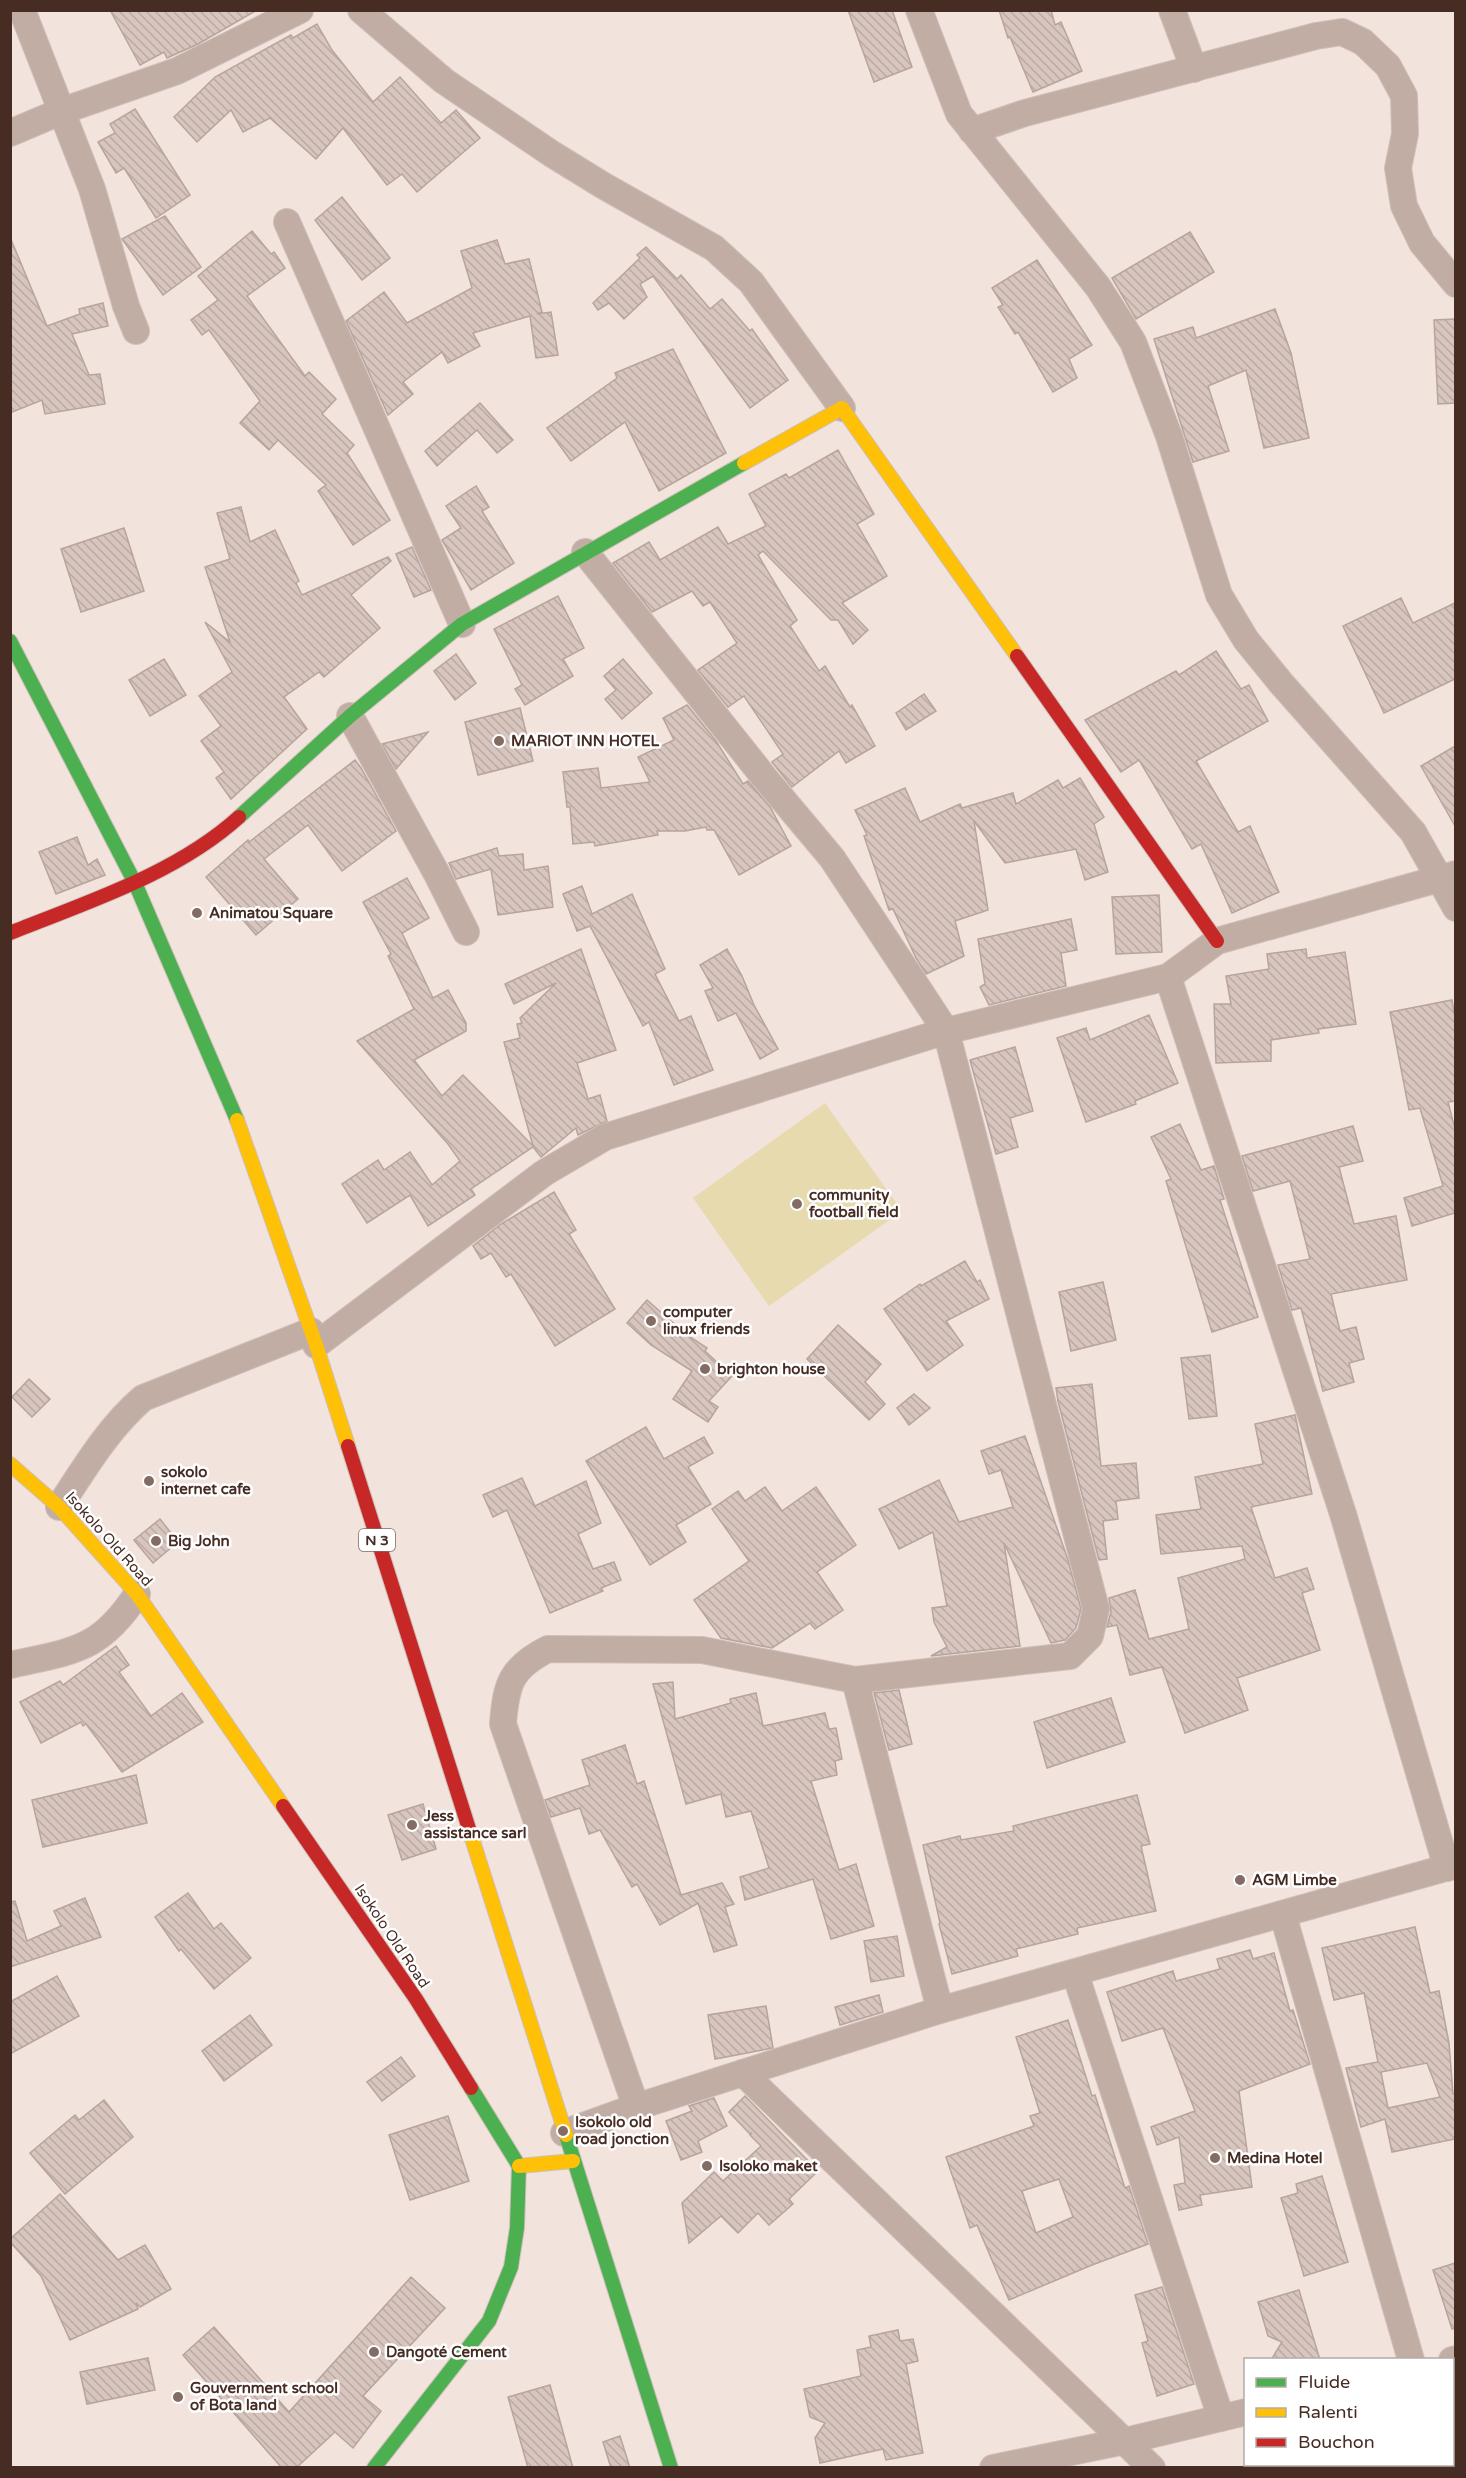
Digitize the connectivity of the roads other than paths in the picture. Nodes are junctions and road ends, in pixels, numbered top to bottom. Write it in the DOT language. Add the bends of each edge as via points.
graph roads {
  1 [pos="22,10"];
  2 [pos="300,10"];
  3 [pos="361,10"];
  4 [pos="919,10"];
  5 [pos="1172,10"];
  6 [pos="1339,21"];
  7 [pos="1194,69"];
  8 [pos="62,111"];
  9 [pos="972,131"];
  10 [pos="10,133"];
  11 [pos="287,222"];
  12 [pos="1455,284"];
  13 [pos="136,331"];
  14 [pos="843,408"];
  15 [pos="585,552"];
  16 [pos="462,624"];
  17 [pos="10,641"];
  18 [pos="350,716"];
  19 [pos="1448,876"];
  20 [pos="135,883"];
  21 [pos="1455,908"];
  22 [pos="466,932"];
  23 [pos="10,933"];
  24 [pos="1217,941"];
  25 [pos="1168,977"];
  26 [pos="946,1031"];
  27 [pos="313,1338"];
  28 [pos="10,1464"];
  29 [pos="59,1507"];
  30 [pos="137,1594"];
  31 [pos="10,1665"];
  32 [pos="855,1680"];
  33 [pos="1451,1866"];
  34 [pos="1283,1915"];
  35 [pos="1075,1972"];
  36 [pos="940,2010"];
  37 [pos="743,2073"];
  38 [pos="636,2107"];
  39 [pos="564,2133"];
  40 [pos="573,2161"];
  41 [pos="519,2166"];
  42 [pos="1410,2358"];
  43 [pos="1244,2412"];
  44 [pos="1221,2418"];
  45 [pos="1125,2441"];
  46 [pos="374,2468"];
  47 [pos="671,2468"];
  48 [pos="993,2468"];
  49 [pos="1152,2468"];
  1 -- 8 [label="street"];
  2 -- 8 [label="street" via="177,71"];
  3 -- 14 [label="street" via="444,81 483,108 604,186 714,248 751,282"];
  4 -- 9 [label="street" via="959,114"];
  5 -- 7 [label="street"];
  6 -- 7 [label="street" via="1316,36"];
  6 -- 12 [label="street" via="1388,66 1404,96 1405,134 1398,168 1404,206 1422,243"];
  7 -- 9 [label="street" via="1025,113"];
  8 -- 10 [label="street"];
  8 -- 13 [label="street" via="92,189"];
  9 -- 19 [label="street" via="1098,287 1133,342 1169,436 1219,595 1246,640"];
  11 -- 16 [label="street"];
  14 -- 15 [label="main road"];
  14 -- 24 [label="main road"];
  15 -- 16 [label="main road"];
  15 -- 26 [label="street" via="832,858"];
  16 -- 18 [label="main road"];
  17 -- 20 [label="main road, N 3"];
  18 -- 20 [label="main road" via="219,835"];
  18 -- 22 [label="street"];
  19 -- 21 [label="street"];
  19 -- 24 [label="street"];
  20 -- 23 [label="main road"];
  20 -- 27 [label="main road, N 3" via="233,1110"];
  24 -- 25 [label="street"];
  25 -- 26 [label="street"];
  25 -- 33 [label="street" via="1343,1514"];
  26 -- 27 [label="street" via="605,1137 544,1173"];
  26 -- 32 [label="street" via="1096,1609 1089,1636 1070,1656"];
  27 -- 29 [label="street" via="142,1398 102,1442"];
  27 -- 39 [label="main road, N 3"];
  28 -- 29 [label="main road, Isokolo Old Road"];
  29 -- 30 [label="main road, Isokolo Old Road"];
  30 -- 31 [label="street" via="113,1627 94,1641 74,1651"];
  30 -- 41 [label="main road, Isokolo Old Road" via="416,1999"];
  32 -- 36 [label="street"];
  32 -- 38 [label="street" via="702,1650 548,1649 530,1658 513,1674 505,1695 503,1724"];
  33 -- 34 [label="street"];
  34 -- 35 [label="street"];
  34 -- 42 [label="street"];
  35 -- 36 [label="street"];
  35 -- 44 [label="street"];
  36 -- 37 [label="street"];
  37 -- 38 [label="street"];
  37 -- 45 [label="street"];
  38 -- 39 [label="street"];
  39 -- 40 [label="main road, N 3"];
  40 -- 41 [label="main road"];
  40 -- 47 [label="main road, N 3"];
  41 -- 46 [label="main road" via="511,2267 489,2321"];
  43 -- 44 [label="street"];
  44 -- 45 [label="street"];
  45 -- 48 [label="street"];
  45 -- 49 [label="street"];
}
